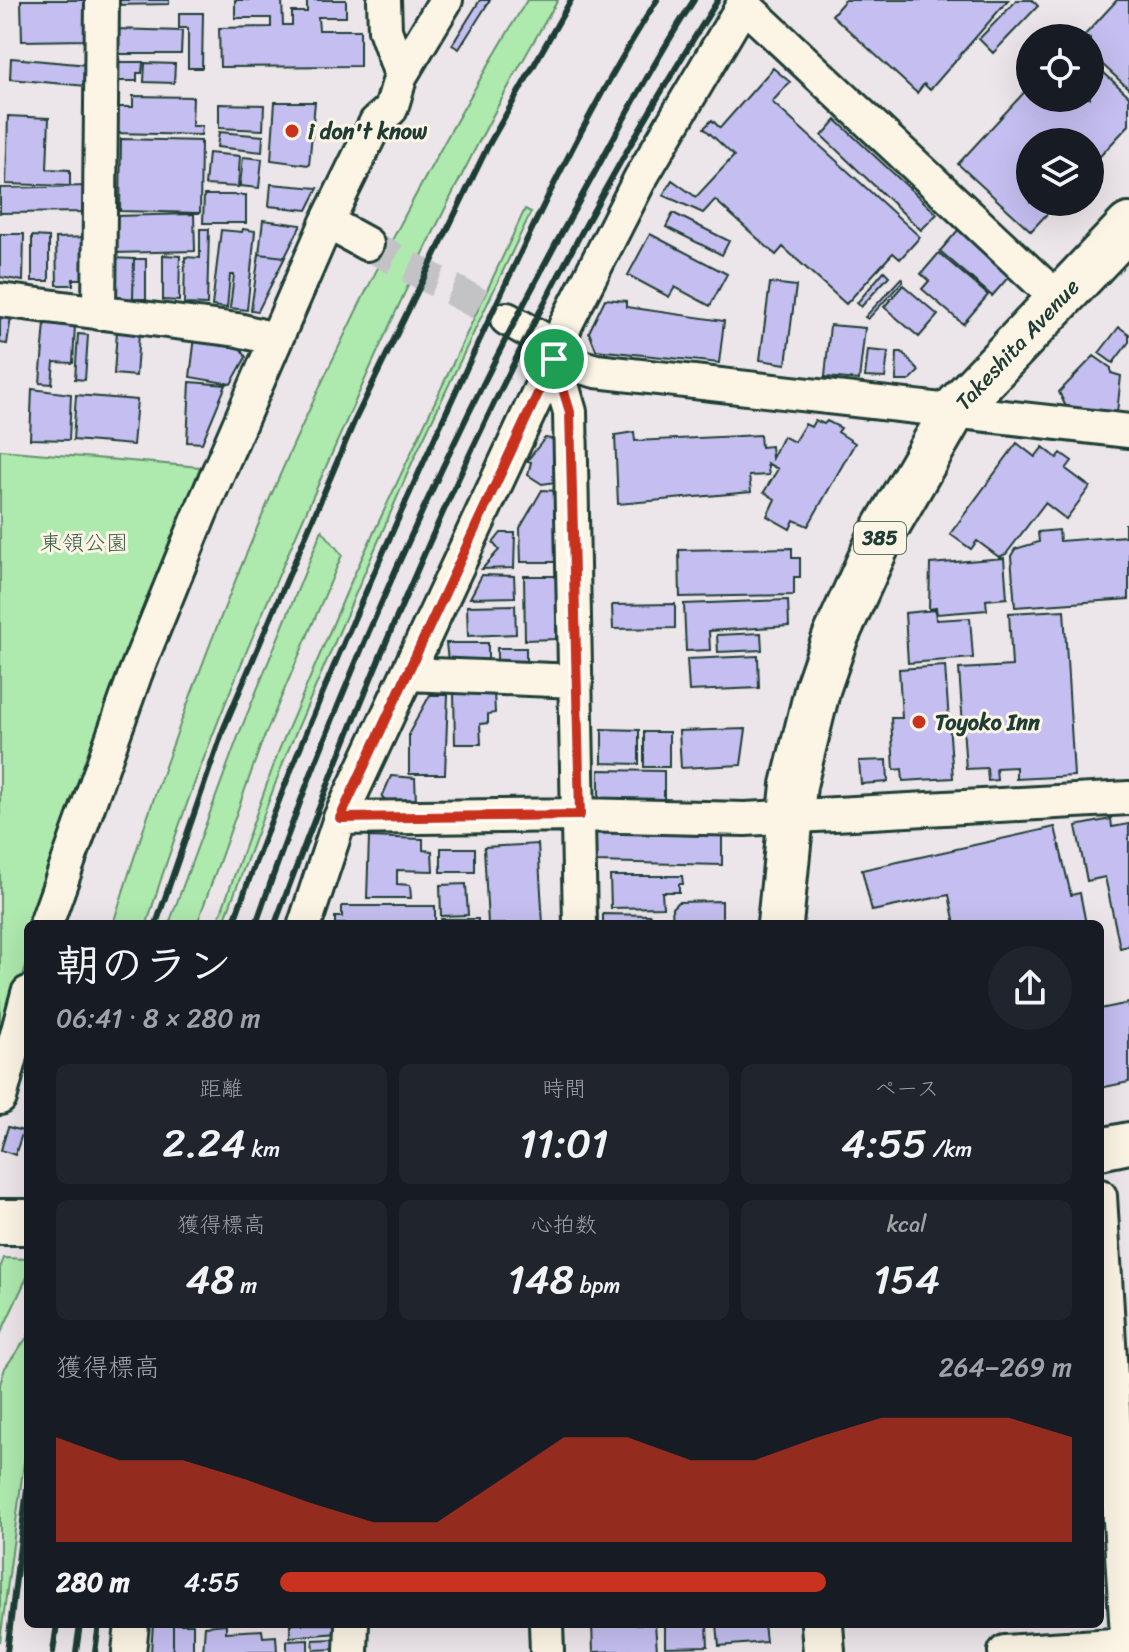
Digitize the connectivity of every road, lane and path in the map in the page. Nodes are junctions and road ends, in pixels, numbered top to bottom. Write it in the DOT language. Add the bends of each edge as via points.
graph roads {
  1 [pos="102,0"];
  2 [pos="384,0"];
  3 [pos="446,0"];
  4 [pos="745,2"];
  5 [pos="401,75"];
  6 [pos="327,222"];
  7 [pos="1129,226"];
  8 [pos="367,244"];
  9 [pos="1058,299"];
  10 [pos="0,300"];
  11 [pos="99,313"];
  12 [pos="507,319"];
  13 [pos="275,339"];
  14 [pos="554,359"];
  15 [pos="954,410"];
  16 [pos="1129,431"];
  17 [pos="408,674"];
  18 [pos="576,681"];
  19 [pos="1129,798"];
  20 [pos="580,815"];
  21 [pos="790,817"];
  22 [pos="340,818"];
  23 [pos="47,920"];
  24 [pos="306,920"];
  25 [pos="580,920"];
  26 [pos="780,920"];
  27 [pos="24,1008"];
  28 [pos="0,1098"];
  29 [pos="1129,1143"];
  30 [pos="1104,1148"];
  31 [pos="0,1222"];
  32 [pos="24,1222"];
  33 [pos="1104,1242"];
  34 [pos="1123,1458"];
  35 [pos="132,1628"];
  36 [pos="352,1628"];
  37 [pos="546,1628"];
  38 [pos="822,1628"];
  39 [pos="1128,1647"];
  40 [pos="129,1652"];
  41 [pos="351,1652"];
  42 [pos="547,1652"];
  43 [pos="824,1652"];
  44 [pos="1005,1652"];
  1 -- 11 [label="street"];
  2 -- 5 [label="street" via="385,30"];
  3 -- 5 [label="street"];
  4 -- 9 [label="street"];
  4 -- 14 [label="street" via="640,179 566,324"];
  5 -- 6 [label="street" via="391,109 376,122"];
  6 -- 8 [label="street"];
  6 -- 13 [label="street"];
  7 -- 9 [label="highway, Takeshita Avenue / 385"];
  9 -- 15 [label="highway, Takeshita Avenue / 385"];
  10 -- 11 [label="street"];
  11 -- 13 [label="street"];
  12 -- 14 [label="street" via="550,343"];
  13 -- 23 [label="street" via="136,672"];
  14 -- 15 [label="street" via="596,371"];
  14 -- 17 [label="street"];
  14 -- 18 [label="street" via="570,412"];
  15 -- 16 [label="street"];
  15 -- 21 [label="highway, Takeshita Avenue / 385" via="881,536 835,638 802,747"];
  17 -- 18 [label="street"];
  17 -- 22 [label="street"];
  18 -- 20 [label="street"];
  19 -- 21 [label="street"];
  20 -- 21 [label="street"];
  20 -- 22 [label="street"];
  20 -- 25 [label="street"];
  21 -- 26 [label="highway, Takeshita Avenue / 385"];
  22 -- 24 [label="street"];
  27 -- 28 [label="street"];
  29 -- 30 [label="main road"];
  31 -- 32 [label="highway"];
  33 -- 34 [label="street"];
  34 -- 39 [label="street"];
  35 -- 40 [label="street"];
  36 -- 41 [label="street"];
  37 -- 42 [label="street"];
  38 -- 43 [label="main road"];
  39 -- 44 [label="street"];
}
